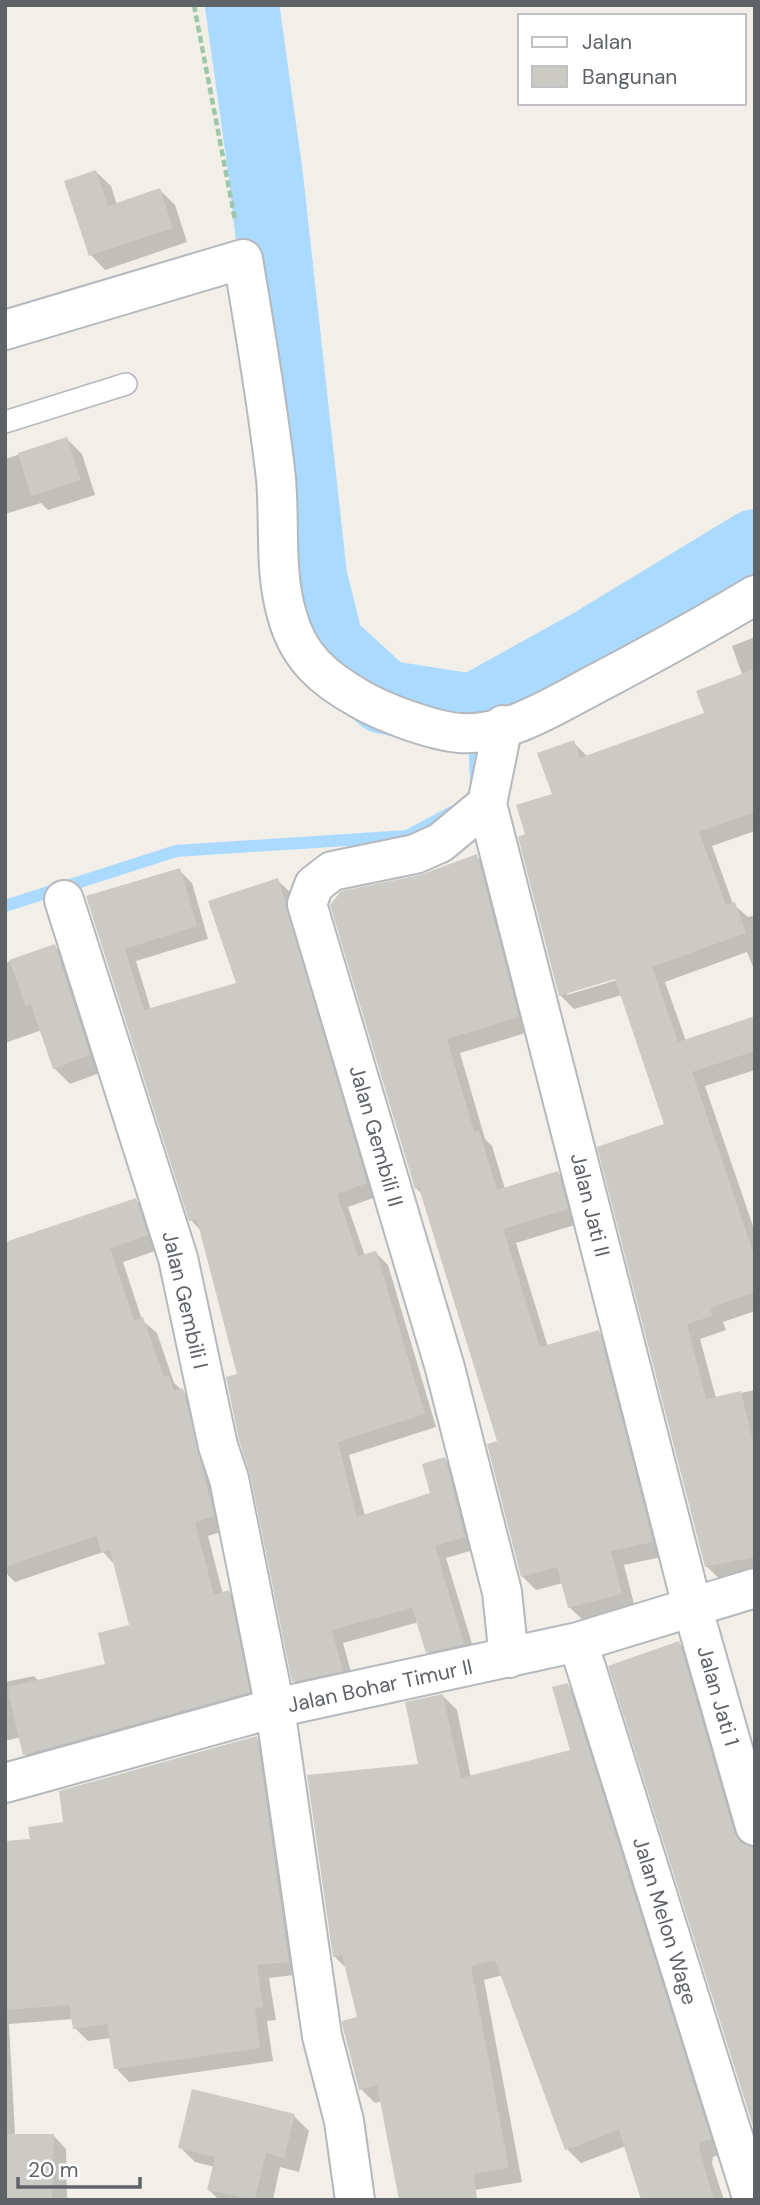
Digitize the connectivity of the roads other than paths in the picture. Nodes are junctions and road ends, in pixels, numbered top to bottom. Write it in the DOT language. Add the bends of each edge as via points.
graph roads {
  1 [pos="5,330"];
  2 [pos="126,384"];
  3 [pos="5,422"];
  4 [pos="755,595"];
  5 [pos="482,730"];
  6 [pos="487,804"];
  7 [pos="64,900"];
  8 [pos="755,1588"];
  9 [pos="692,1606"];
  10 [pos="578,1642"];
  11 [pos="509,1658"];
  12 [pos="275,1709"];
  13 [pos="5,1783"];
  14 [pos="755,1826"];
  15 [pos="355,2200"];
  16 [pos="752,2200"];
  1 -- 5 [label="street" via="243,259 276,481 280,581 296,643 329,681 371,705"];
  2 -- 3 [label="lane"];
  4 -- 5 [label="street" via="542,712"];
  5 -- 6 [label="street"];
  6 -- 9 [label="street, Jalan Jati II"];
  6 -- 11 [label="street, Jalan Gembili II" via="440,843 415,854 332,871 314,885 307,904 445,1368 502,1592"];
  7 -- 12 [label="street, Jalan Gembili I" via="178,1258"];
  8 -- 9 [label="street, Jalan Bohar Timur II"];
  9 -- 10 [label="street, Jalan Bohar Timur II"];
  9 -- 14 [label="street, Jalan Jati 1"];
  10 -- 11 [label="street, Jalan Bohar Timur II"];
  10 -- 16 [label="street, Jalan Melon Wage"];
  11 -- 12 [label="street, Jalan Bohar Timur II"];
  12 -- 13 [label="street, Jalan Bohar Timur II"];
  12 -- 15 [label="street, Jalan Gembili I" via="322,2036 344,2121"];
}
